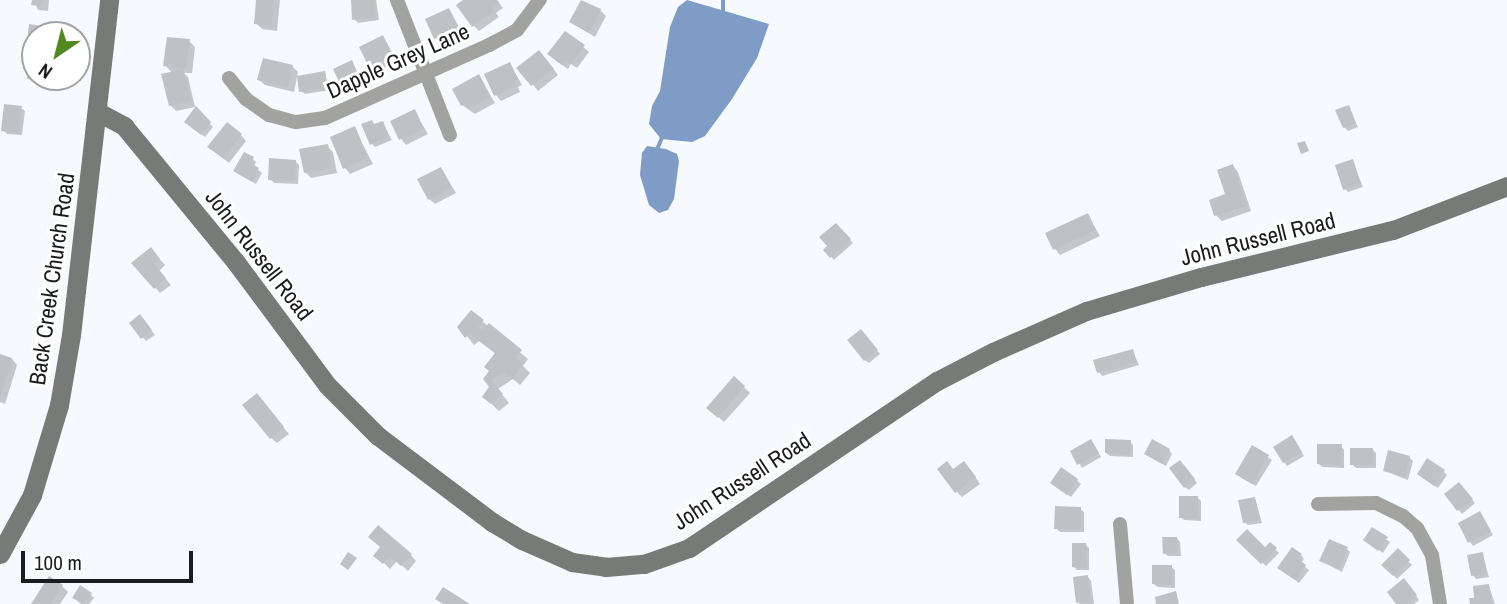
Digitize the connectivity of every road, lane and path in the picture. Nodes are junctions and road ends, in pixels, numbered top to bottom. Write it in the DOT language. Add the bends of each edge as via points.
graph roads {
  1 [pos="109,0"];
  2 [pos="397,0"];
  3 [pos="540,0"];
  4 [pos="424,73"];
  5 [pos="229,78"];
  6 [pos="98,112"];
  7 [pos="450,135"];
  8 [pos="1507,186"];
  9 [pos="1318,504"];
  10 [pos="1120,524"];
  11 [pos="0,554"];
  12 [pos="1127,604"];
  13 [pos="1440,604"];
  1 -- 6 [label="street, Back Creek Church Road"];
  2 -- 4 [label="street"];
  3 -- 4 [label="street, Dapple Grey Lane" via="517,30"];
  4 -- 5 [label="street, Dapple Grey Lane" via="325,118 296,121 269,115 246,99"];
  4 -- 7 [label="street"];
  6 -- 8 [label="street, John Russell Road" via="124,126 235,261 327,385 378,436 522,540 572,562 606,567 644,564 688,548 937,381 1086,311 1393,230"];
  6 -- 11 [label="street, Back Creek Church Road" via="59,405 32,495"];
  9 -- 13 [label="street" via="1376,503 1404,516 1417,528 1432,555"];
  10 -- 12 [label="street"];
}
